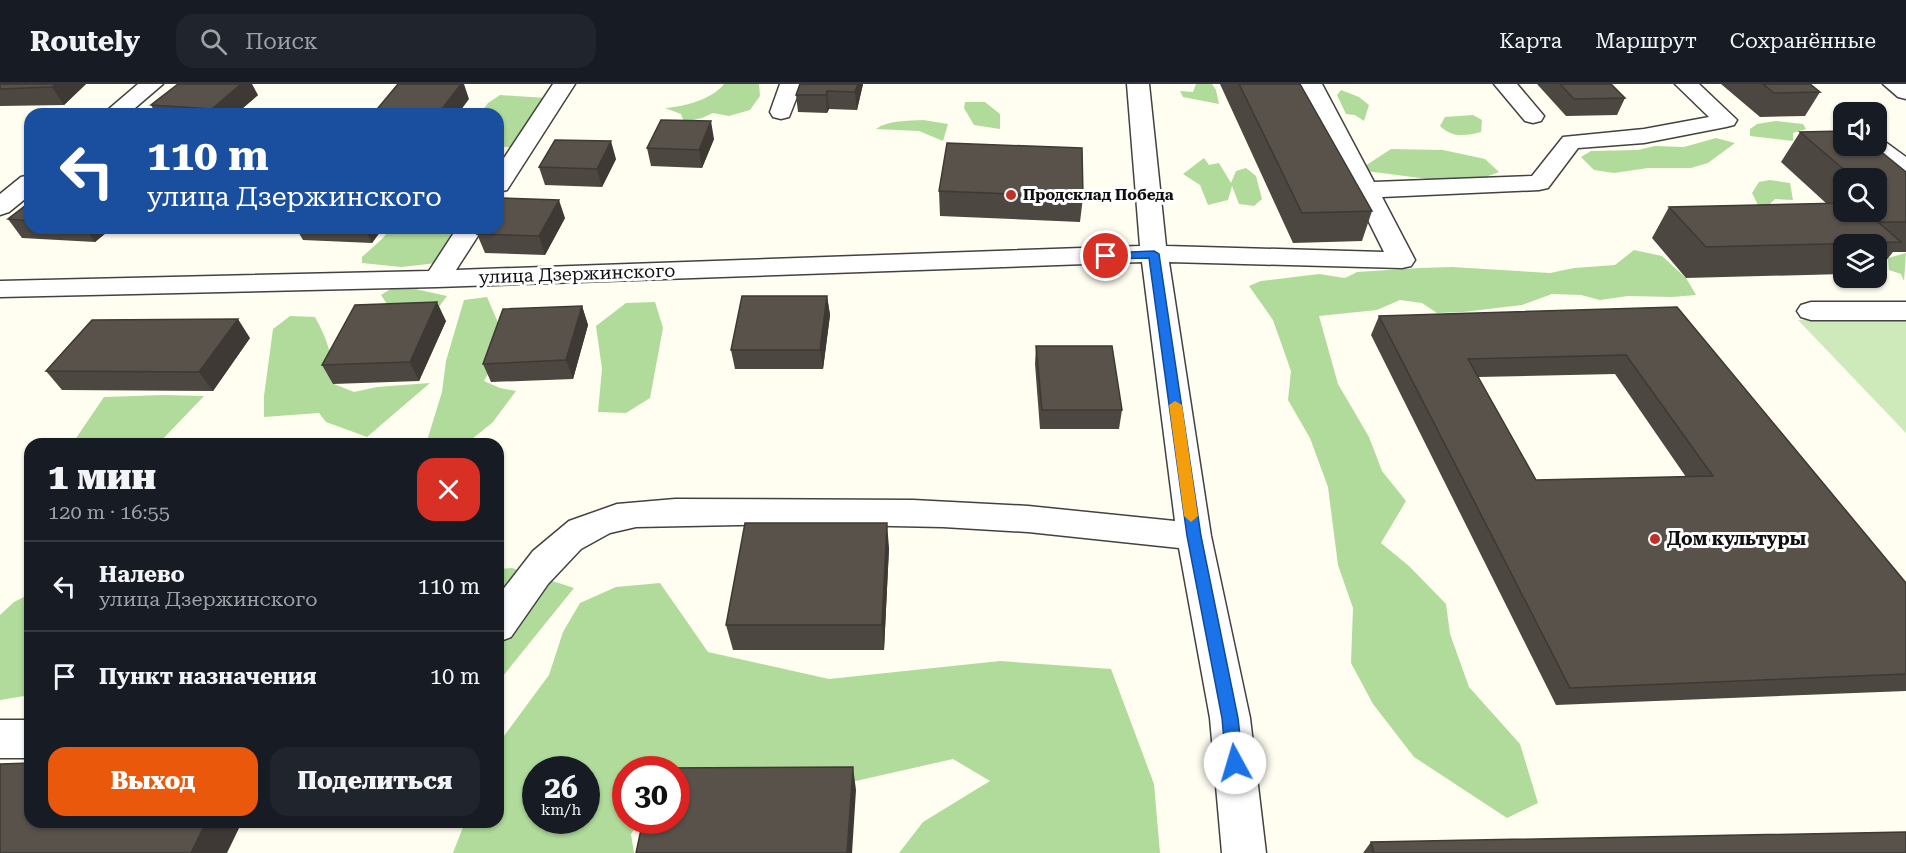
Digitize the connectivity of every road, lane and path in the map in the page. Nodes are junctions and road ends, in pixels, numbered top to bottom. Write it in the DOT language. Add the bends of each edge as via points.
graph roads {
  1 [pos="152,84"];
  2 [pos="564,84"];
  3 [pos="791,84"];
  4 [pos="1138,84"];
  5 [pos="1311,84"];
  6 [pos="1505,84"];
  7 [pos="1686,84"];
  8 [pos="1894,84"];
  9 [pos="1906,92"];
  10 [pos="122,108"];
  11 [pos="781,112"];
  12 [pos="1533,116"];
  13 [pos="1887,154"];
  14 [pos="1906,169"];
  15 [pos="504,176"];
  16 [pos="24,187"];
  17 [pos="1366,190"];
  18 [pos="0,207"];
  19 [pos="466,234"];
  20 [pos="1154,254"];
  21 [pos="437,279"];
  22 [pos="0,288"];
  23 [pos="1811,311"];
  24 [pos="1906,311"];
  25 [pos="1194,536"];
  26 [pos="504,617"];
  27 [pos="0,739"];
  28 [pos="24,739"];
  29 [pos="1244,853"];
  1 -- 10 [label="street"];
  2 -- 15 [label="street"];
  3 -- 11 [label="street"];
  4 -- 20 [label="street"];
  5 -- 17 [label="street"];
  6 -- 12 [label="street"];
  7 -- 17 [label="street" via="1726,120 1644,136 1571,142 1539,183"];
  8 -- 9 [label="street"];
  13 -- 14 [label="street"];
  16 -- 18 [label="street"];
  17 -- 20 [label="street, улица Дзержинского" via="1402,260"];
  19 -- 21 [label="street"];
  20 -- 21 [label="street, улица Дзержинского"];
  20 -- 25 [label="street"];
  21 -- 22 [label="street, улица Дзержинского"];
  23 -- 24 [label="street"];
  25 -- 26 [label="street" via="974,515 809,511 639,513 607,520 580,532 555,553"];
  25 -- 29 [label="street" via="1230,718"];
  27 -- 28 [label="street"];
}
